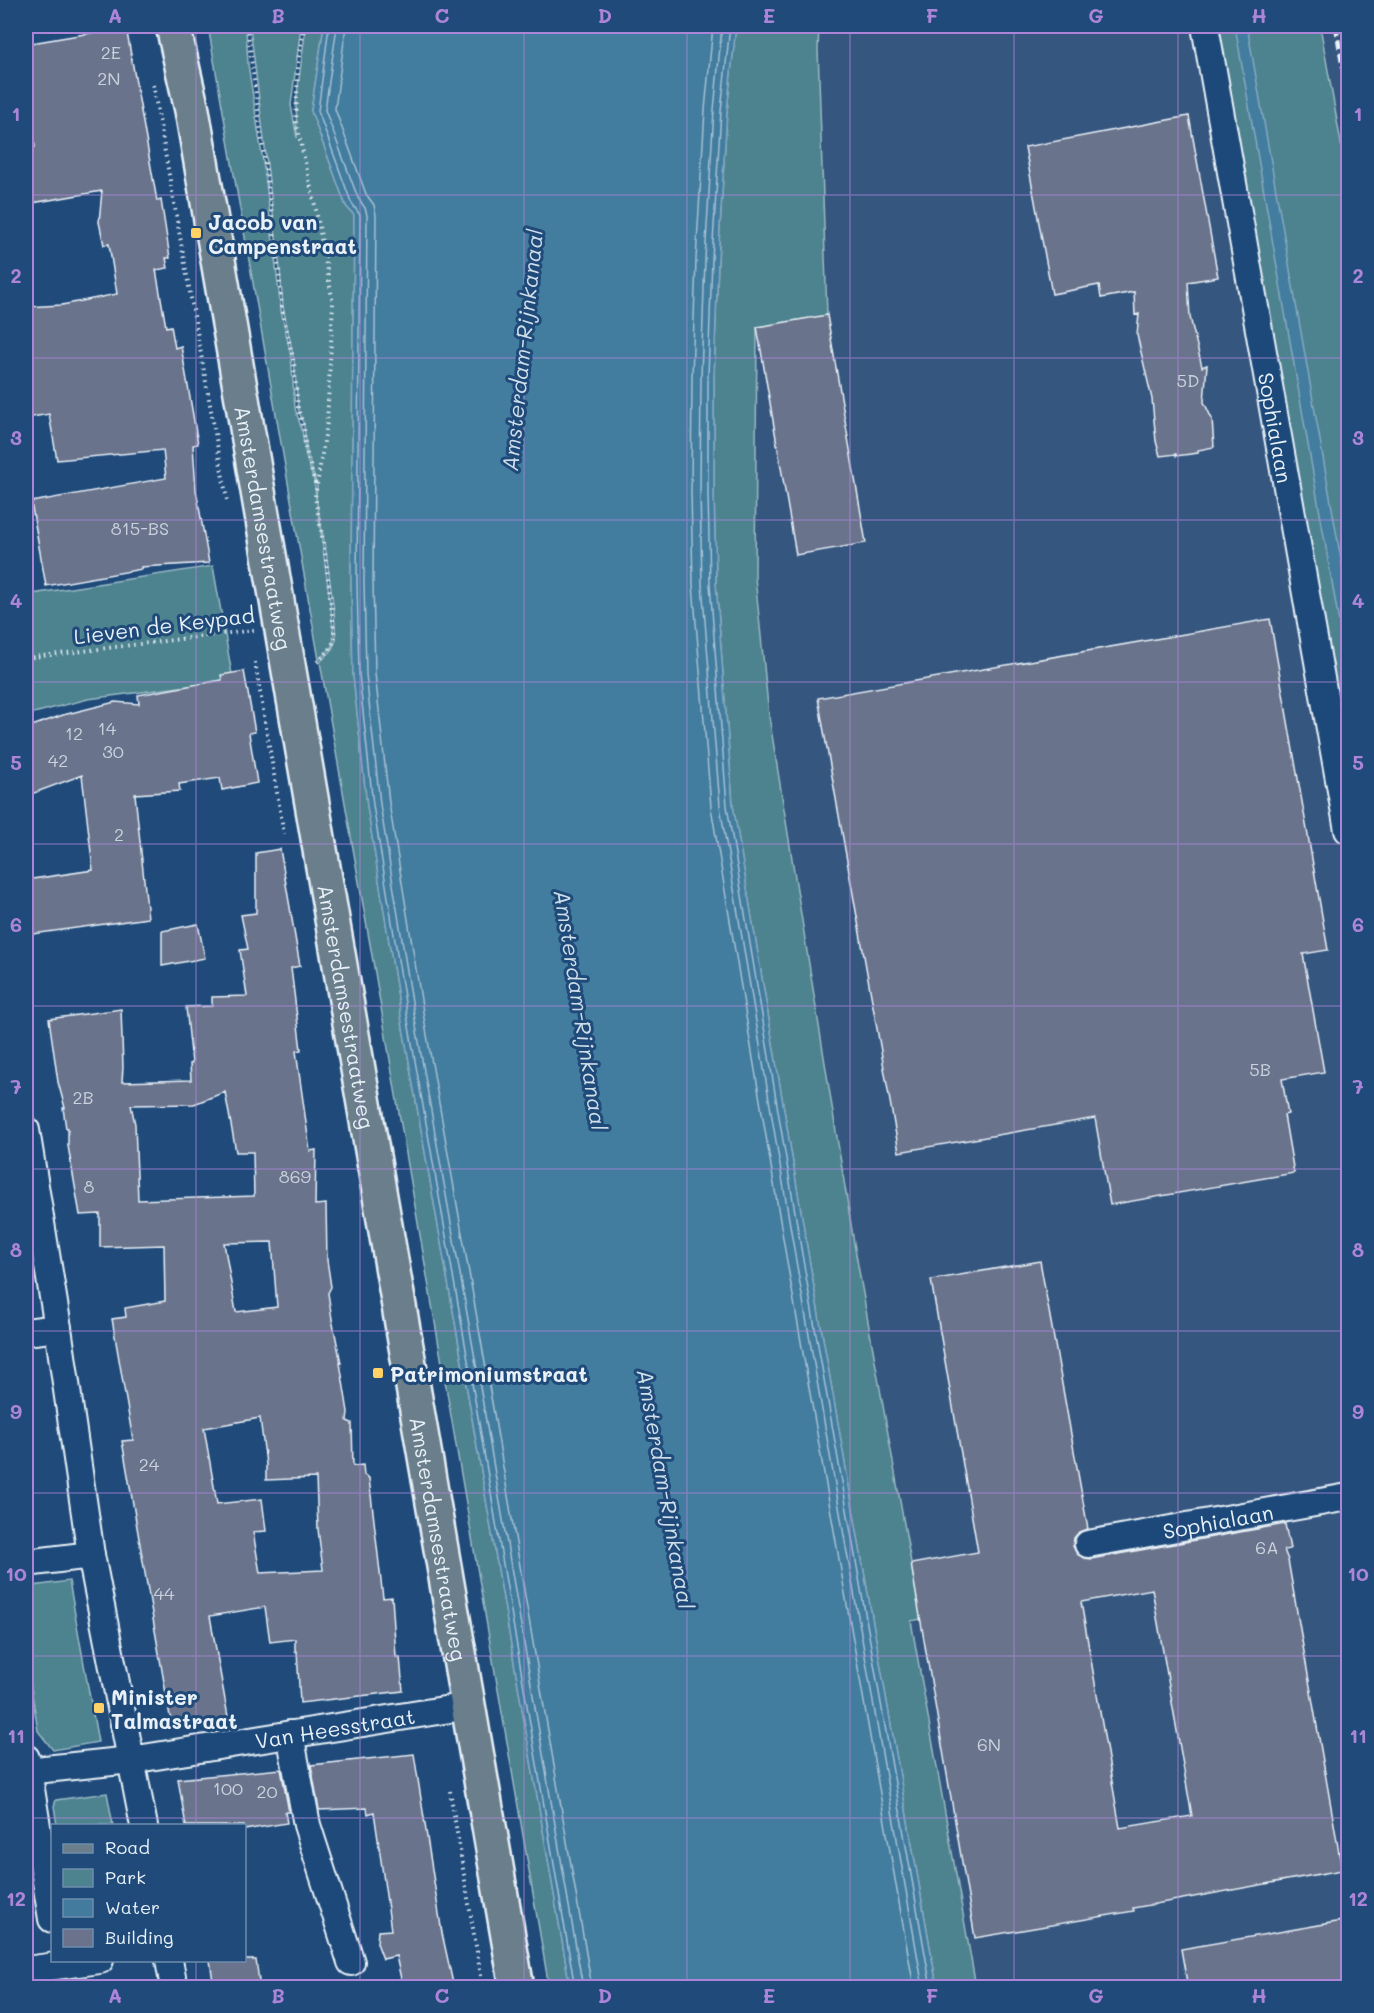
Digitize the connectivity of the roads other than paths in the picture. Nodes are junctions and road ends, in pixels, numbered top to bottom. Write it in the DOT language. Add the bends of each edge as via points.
graph roads {
  1 [pos="174,26"];
  2 [pos="1205,26"];
  3 [pos="1348,830"];
  4 [pos="26,1130"];
  5 [pos="58,1329"];
  6 [pos="26,1332"];
  7 [pos="1348,1497"];
  8 [pos="1088,1544"];
  9 [pos="91,1555"];
  10 [pos="26,1563"];
  11 [pos="468,1706"];
  12 [pos="290,1734"];
  13 [pos="131,1760"];
  14 [pos="26,1766"];
  15 [pos="144,1824"];
  16 [pos="51,1913"];
  17 [pos="169,1962"];
  18 [pos="351,1962"];
  19 [pos="60,1963"];
  20 [pos="26,1970"];
  21 [pos="174,1988"];
  22 [pos="517,1988"];
  1 -- 11 [label="main road, Amsterdamsestraatweg" via="282,624"];
  2 -- 3 [label="street, Sophialaan"];
  4 -- 5 [label="street"];
  5 -- 6 [label="street"];
  5 -- 9 [label="street"];
  7 -- 8 [label="street, Sophialaan"];
  9 -- 10 [label="street"];
  9 -- 13 [label="street"];
  11 -- 12 [label="street, Van Heesstraat"];
  11 -- 22 [label="main road, Amsterdamsestraatweg"];
  12 -- 13 [label="street, Van Heesstraat"];
  12 -- 18 [label="street" via="307,1825"];
  13 -- 14 [label="street"];
  13 -- 15 [label="street"];
  14 -- 16 [label="street"];
  17 -- 21 [label="street"];
  19 -- 20 [label="street"];
}
